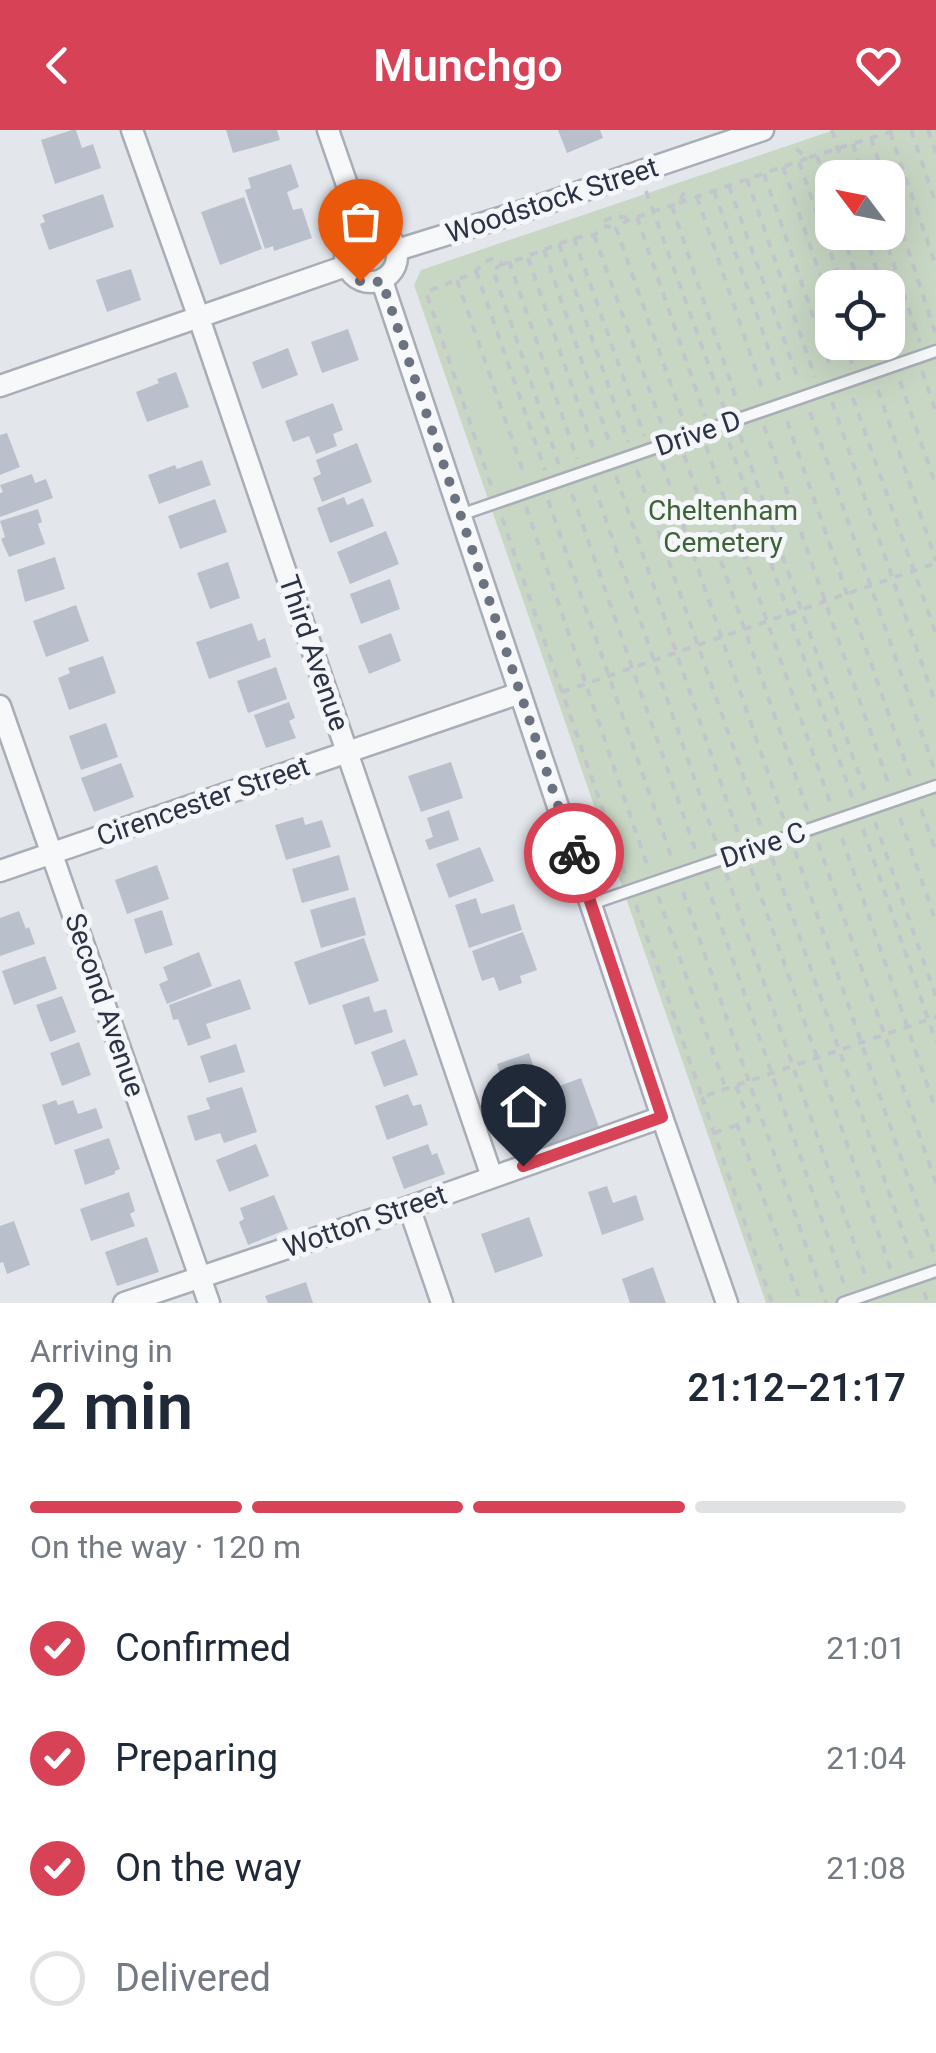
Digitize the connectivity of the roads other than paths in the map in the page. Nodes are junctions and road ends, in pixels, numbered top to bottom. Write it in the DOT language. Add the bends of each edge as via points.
graph roads {
  1 [pos="132,130"];
  2 [pos="328,130"];
  3 [pos="763,130"];
  4 [pos="364,231"];
  5 [pos="397,250"];
  6 [pos="346,266"];
  7 [pos="382,281"];
  8 [pos="199,318"];
  9 [pos="915,358"];
  10 [pos="0,386"];
  11 [pos="460,515"];
  12 [pos="520,693"];
  13 [pos="0,706"];
  14 [pos="348,753"];
  15 [pos="936,786"];
  16 [pos="51,853"];
  17 [pos="0,871"];
  18 [pos="590,904"];
  19 [pos="662,1117"];
  20 [pos="492,1177"];
  21 [pos="408,1207"];
  22 [pos="936,1271"];
  23 [pos="200,1276"];
  24 [pos="846,1302"];
  25 [pos="124,1303"];
  26 [pos="210,1303"];
  27 [pos="442,1303"];
  28 [pos="727,1303"];
  1 -- 8 [label="street, Third Avenue"];
  2 -- 4 [label="street"];
  3 -- 5 [label="street, Woodstock Street"];
  4 -- 5 [label="street" via="383,232"];
  4 -- 6 [label="street" via="348,243"];
  5 -- 7 [label="street" via="395,268"];
  6 -- 7 [label="street" via="360,281"];
  6 -- 8 [label="street"];
  7 -- 11 [label="street"];
  8 -- 10 [label="street"];
  8 -- 14 [label="street, Third Avenue"];
  9 -- 11 [label="lane, Drive D"];
  11 -- 12 [label="street"];
  12 -- 14 [label="street, Cirencester Street"];
  12 -- 18 [label="street"];
  13 -- 16 [label="street, Second Avenue"];
  14 -- 16 [label="street, Cirencester Street"];
  14 -- 20 [label="street, Third Avenue"];
  15 -- 18 [label="lane, Drive C"];
  16 -- 17 [label="street, Cirencester Street"];
  16 -- 23 [label="street, Second Avenue"];
  18 -- 19 [label="street"];
  19 -- 20 [label="street, Wotton Street"];
  19 -- 28 [label="street"];
  20 -- 21 [label="street, Wotton Street"];
  21 -- 23 [label="street, Wotton Street"];
  21 -- 27 [label="street"];
  22 -- 24 [label="lane"];
  23 -- 25 [label="street, Wotton Street"];
  23 -- 26 [label="street, Second Avenue"];
}
